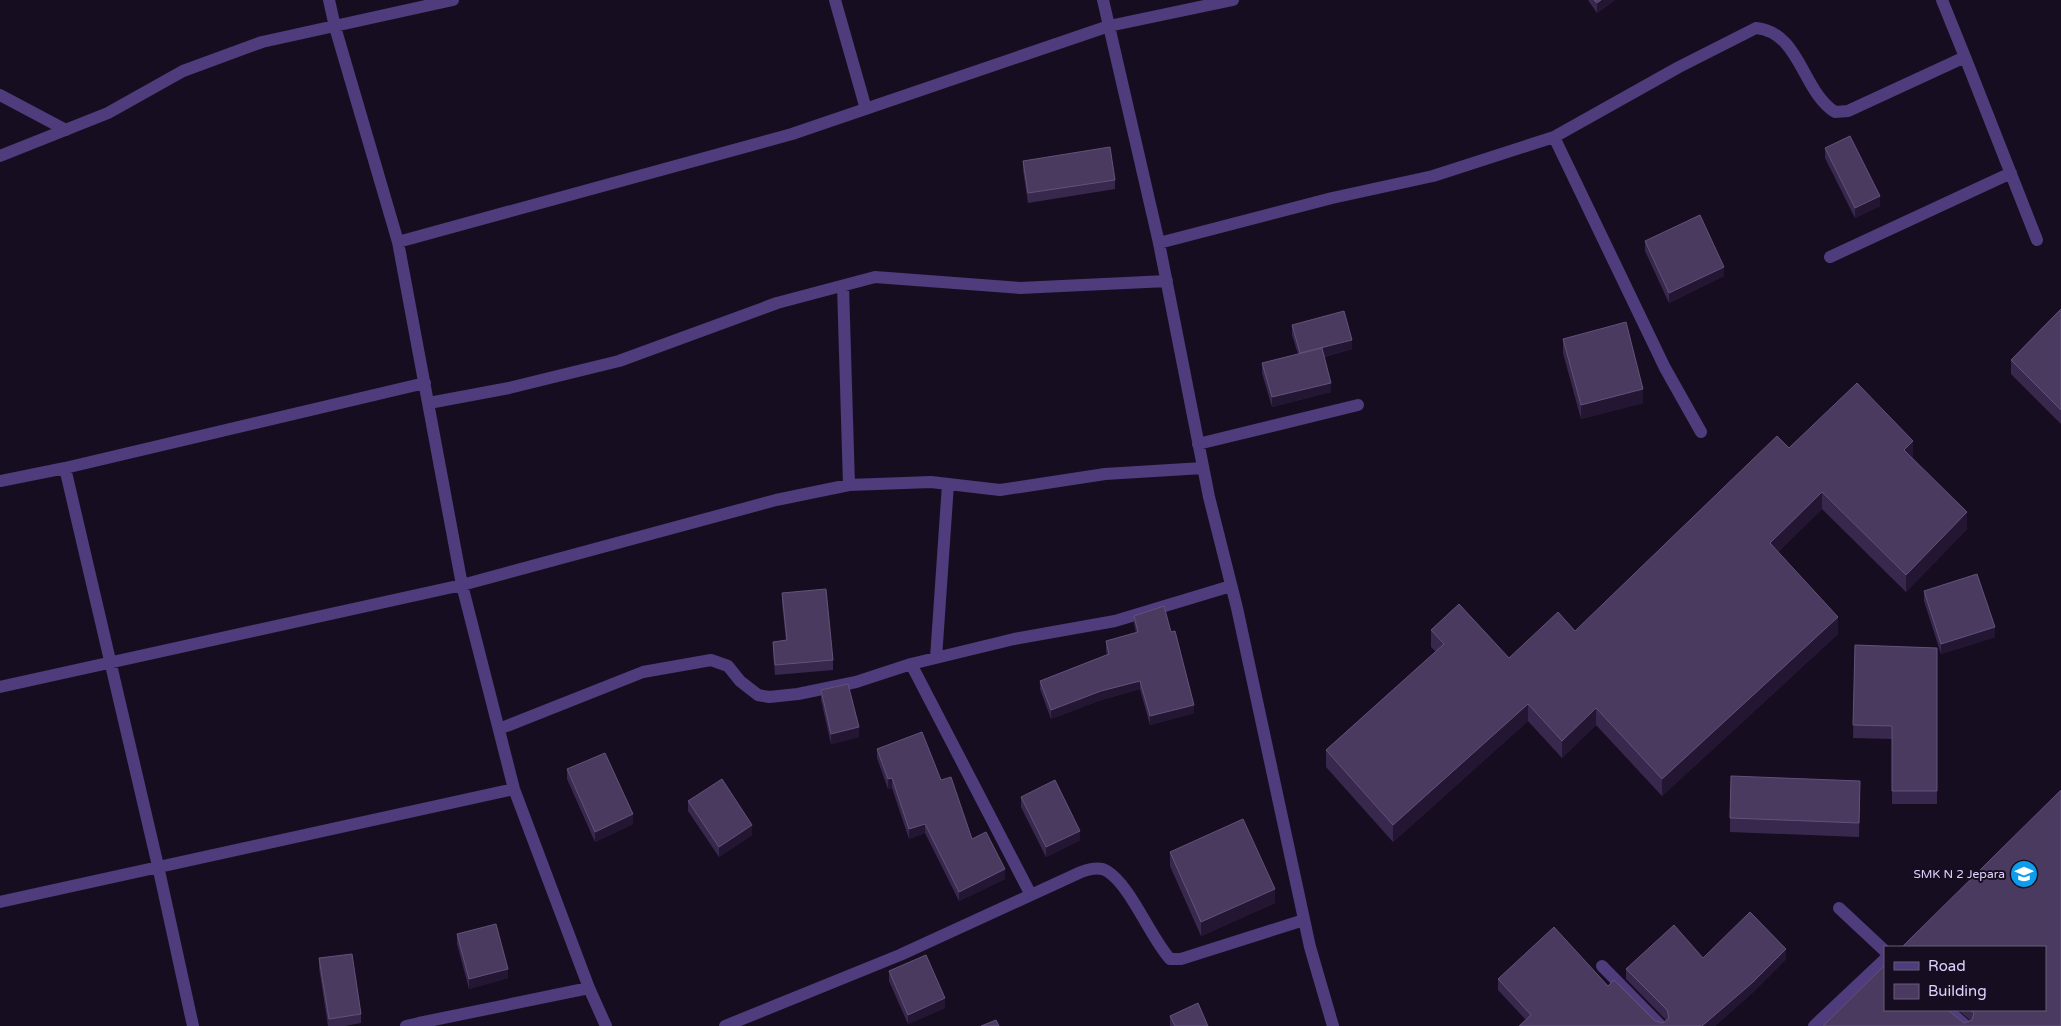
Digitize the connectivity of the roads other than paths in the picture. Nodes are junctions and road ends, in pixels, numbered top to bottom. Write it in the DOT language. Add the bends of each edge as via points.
graph roads {
  1 [pos="329,0"];
  2 [pos="453,0"];
  3 [pos="835,0"];
  4 [pos="1103,0"];
  5 [pos="1233,0"];
  6 [pos="1942,0"];
  7 [pos="1109,26"];
  8 [pos="334,27"];
  9 [pos="1965,57"];
  10 [pos="0,95"];
  11 [pos="866,109"];
  12 [pos="66,130"];
  13 [pos="1554,137"];
  14 [pos="0,156"];
  15 [pos="2011,173"];
  16 [pos="2037,240"];
  17 [pos="398,242"];
  18 [pos="1159,243"];
  19 [pos="1830,257"];
  20 [pos="1166,281"];
  21 [pos="843,286"];
  22 [pos="425,383"];
  23 [pos="429,403"];
  24 [pos="1358,405"];
  25 [pos="1701,432"];
  26 [pos="1198,444"];
  27 [pos="65,468"];
  28 [pos="1202,468"];
  29 [pos="0,481"];
  30 [pos="948,484"];
  31 [pos="849,485"];
  32 [pos="462,585"];
  33 [pos="1231,586"];
  34 [pos="936,658"];
  35 [pos="110,663"];
  36 [pos="911,664"];
  37 [pos="0,687"];
  38 [pos="499,729"];
  39 [pos="514,789"];
  40 [pos="158,866"];
  41 [pos="1031,895"];
  42 [pos="0,902"];
  43 [pos="1839,908"];
  44 [pos="1304,920"];
  45 [pos="1884,950"];
  46 [pos="1884,960"];
  47 [pos="1602,966"];
  48 [pos="589,988"];
  49 [pos="1949,1011"];
  50 [pos="419,1025"];
  51 [pos="193,1026"];
  52 [pos="406,1026"];
  53 [pos="606,1026"];
  54 [pos="725,1026"];
  55 [pos="1333,1026"];
  56 [pos="1661,1026"];
  57 [pos="1814,1026"];
  58 [pos="1966,1026"];
  1 -- 8 [label="street"];
  2 -- 8 [label="street"];
  3 -- 11 [label="street"];
  4 -- 7 [label="street"];
  5 -- 7 [label="street"];
  6 -- 9 [label="street"];
  7 -- 11 [label="street"];
  7 -- 18 [label="street"];
  8 -- 12 [label="street" via="262,42 183,71 108,113"];
  8 -- 17 [label="street"];
  9 -- 13 [label="street" via="1848,111 1836,112 1816,93 1782,38 1756,28"];
  9 -- 15 [label="street"];
  10 -- 12 [label="street"];
  11 -- 17 [label="street" via="792,134"];
  12 -- 14 [label="street"];
  13 -- 18 [label="street" via="1433,176 1332,198"];
  13 -- 25 [label="street" via="1665,368"];
  15 -- 16 [label="street"];
  15 -- 19 [label="street"];
  17 -- 22 [label="street"];
  18 -- 20 [label="street"];
  20 -- 21 [label="street" via="1020,288 875,277"];
  20 -- 26 [label="street"];
  21 -- 23 [label="street" via="777,303 619,361 509,388"];
  21 -- 31 [label="street"];
  22 -- 23 [label="street"];
  22 -- 27 [label="street"];
  23 -- 32 [label="street"];
  24 -- 26 [label="street"];
  26 -- 28 [label="street"];
  27 -- 29 [label="street"];
  27 -- 35 [label="street"];
  28 -- 30 [label="street" via="1105,474 1000,490"];
  28 -- 33 [label="street"];
  30 -- 31 [label="street"];
  30 -- 34 [label="street"];
  31 -- 32 [label="street" via="776,500"];
  32 -- 35 [label="street"];
  32 -- 38 [label="street"];
  33 -- 34 [label="street" via="1115,621 1014,639"];
  33 -- 44 [label="street"];
  34 -- 36 [label="street"];
  35 -- 37 [label="street"];
  35 -- 40 [label="street"];
  36 -- 38 [label="street" via="856,682 798,694 769,696 758,695 740,682 728,666 711,660 643,672"];
  36 -- 41 [label="street"];
  38 -- 39 [label="street"];
  39 -- 40 [label="street"];
  39 -- 48 [label="street"];
  40 -- 42 [label="street"];
  40 -- 51 [label="street"];
  41 -- 44 [label="street" via="1081,872 1094,868 1106,870 1121,886 1170,959 1181,959"];
  41 -- 54 [label="street" via="900,955"];
  43 -- 45 [label="street"];
  44 -- 55 [label="street"];
  46 -- 57 [label="street"];
  47 -- 56 [label="street"];
  48 -- 50 [label="street"];
  48 -- 53 [label="street"];
  49 -- 58 [label="street"];
  50 -- 52 [label="street"];
}
